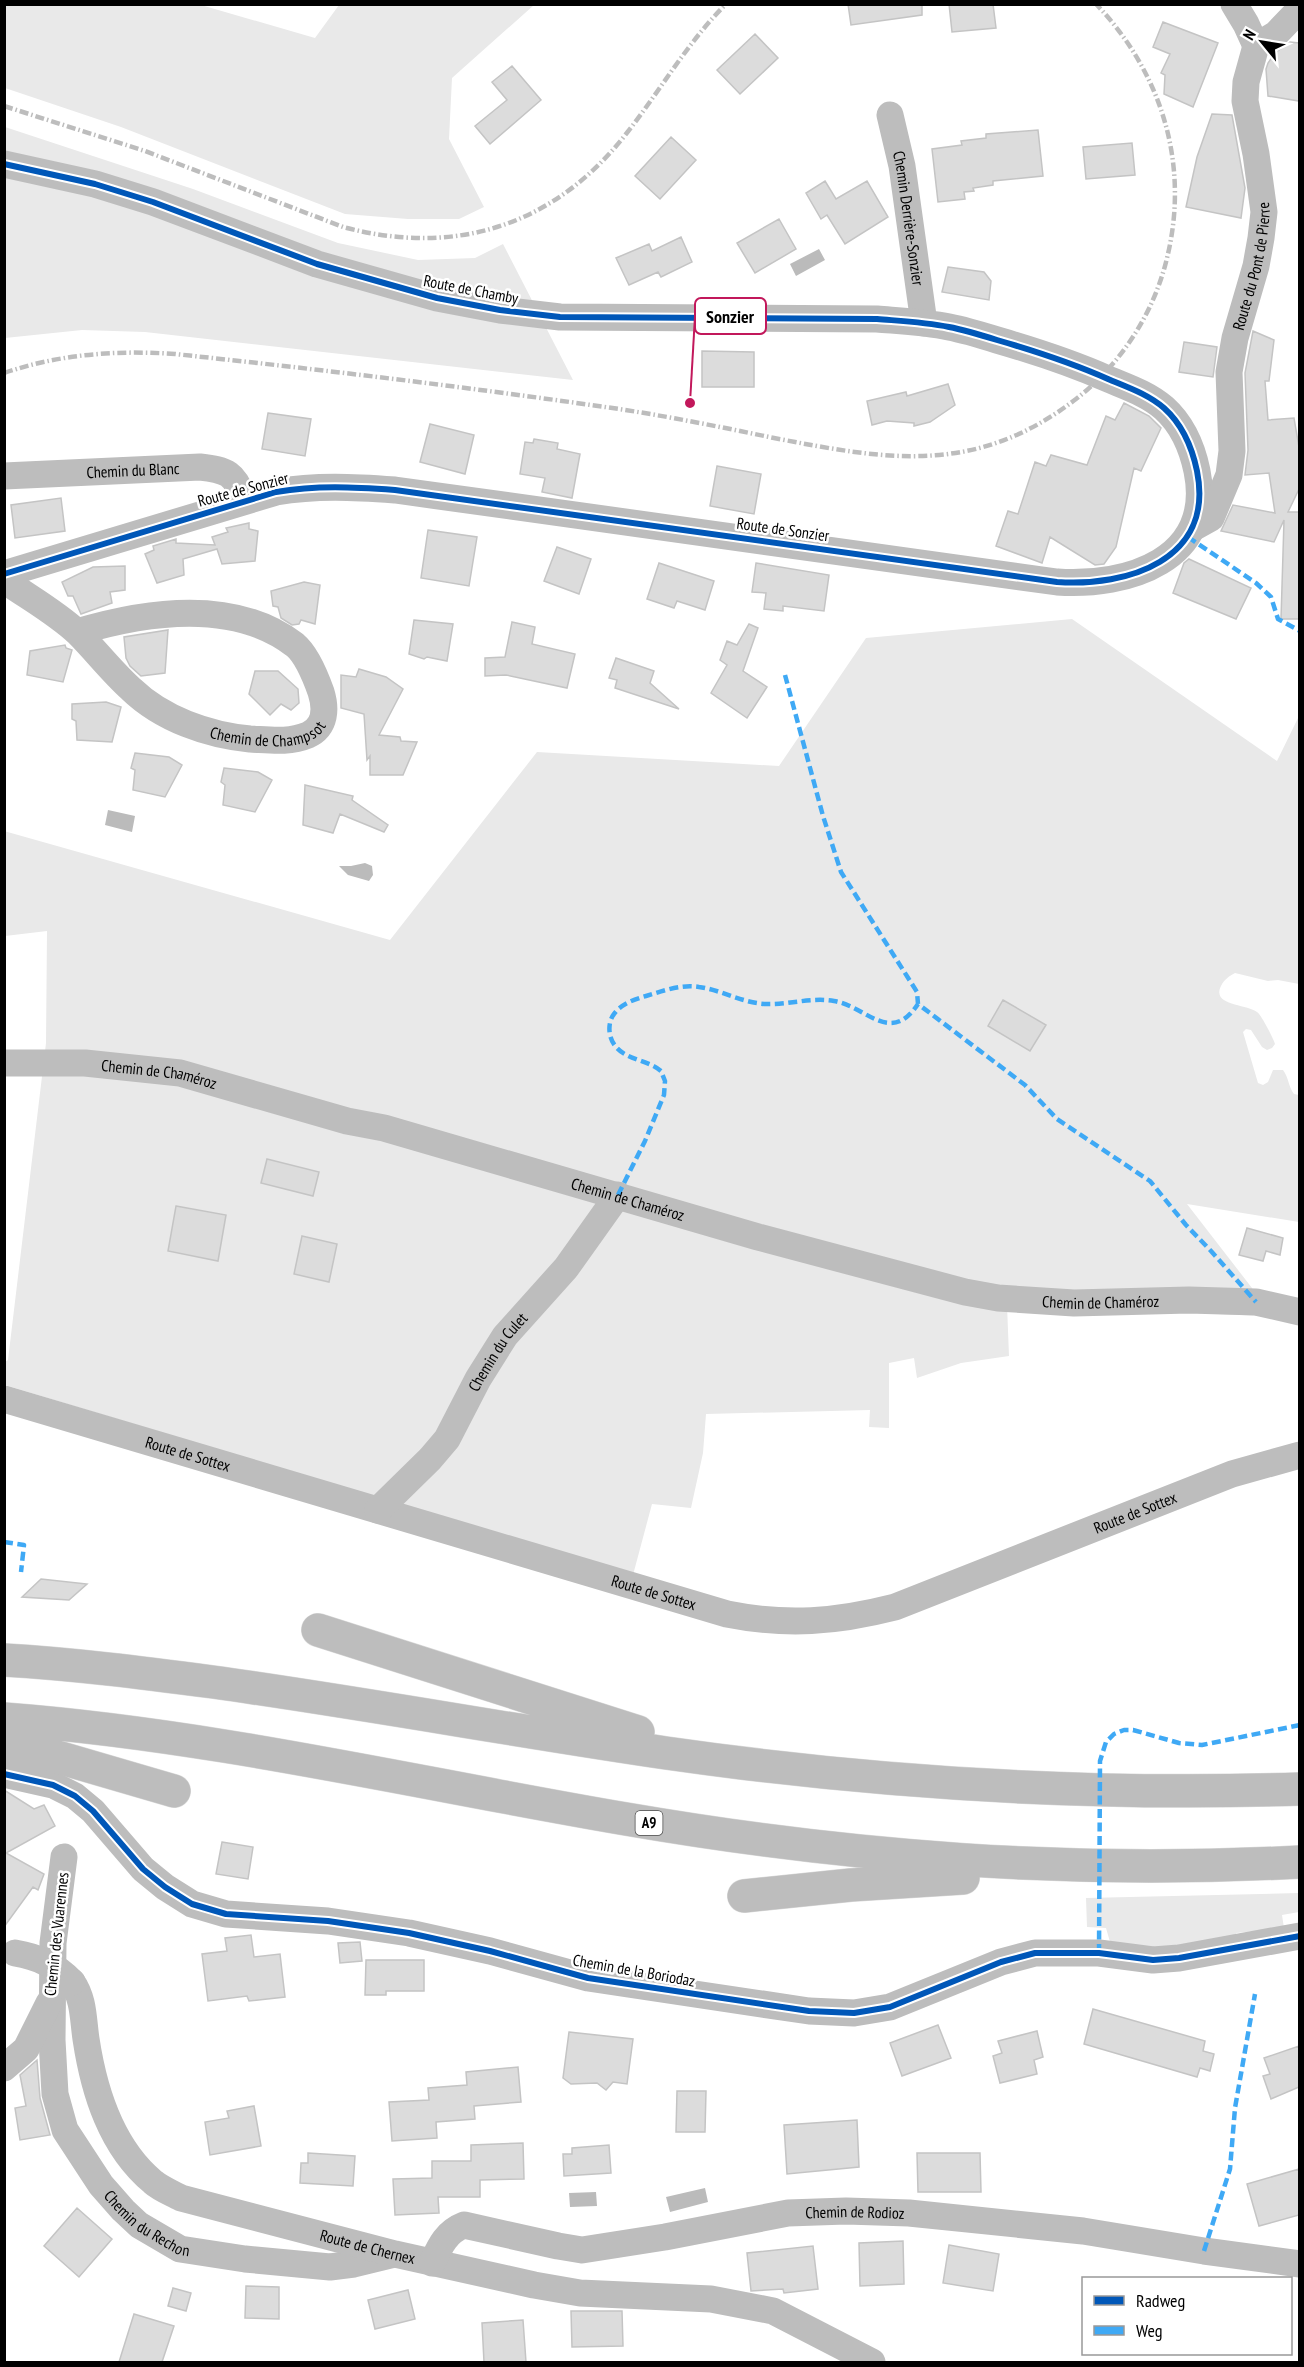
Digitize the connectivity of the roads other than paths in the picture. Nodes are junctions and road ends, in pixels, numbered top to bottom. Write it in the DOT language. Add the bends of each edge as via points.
graph roads {
  1 [pos="1234,4"];
  2 [pos="1299,9"];
  3 [pos="1256,46"];
  4 [pos="890,115"];
  5 [pos="4,164"];
  6 [pos="924,322"];
  7 [pos="952,327"];
  8 [pos="4,476"];
  9 [pos="244,500"];
  10 [pos="1192,529"];
  11 [pos="4,574"];
  12 [pos="4,580"];
  13 [pos="76,632"];
  14 [pos="4,1064"];
  15 [pos="618,1195"];
  16 [pos="1299,1312"];
  17 [pos="4,1399"];
  18 [pos="1299,1455"];
  19 [pos="378,1510"];
  20 [pos="318,1630"];
  21 [pos="4,1660"];
  22 [pos="4,1719"];
  23 [pos="4,1745"];
  24 [pos="735,1762"];
  25 [pos="4,1774"];
  26 [pos="1299,1789"];
  27 [pos="174,1791"];
  28 [pos="64,1857"];
  29 [pos="1299,1862"];
  30 [pos="1135,1867"];
  31 [pos="744,1896"];
  32 [pos="1299,1936"];
  33 [pos="10,1954"];
  34 [pos="51,2000"];
  35 [pos="4,2068"];
  36 [pos="395,2254"];
  37 [pos="432,2263"];
  38 [pos="1299,2264"];
  39 [pos="872,2362"];
  1 -- 3 [label="street"];
  2 -- 3 [label="street" via="1276,34"];
  3 -- 10 [label="street, Route du Pont de Pierre" via="1245,101 1264,212 1261,238 1229,372 1229,475 1211,518"];
  4 -- 6 [label="street, Chemin Derrière-Sonzier" via="902,166"];
  5 -- 6 [label="street, Route de Chamby" via="95,184 153,202 317,264 436,298 500,310 560,317"];
  6 -- 7 [label="street, Route de Chamby"];
  7 -- 10 [label="street, Route de Sonzier" via="1079,367 1163,407 1181,426 1194,453 1198,506"];
  8 -- 9 [label="street, Chemin du Blanc" via="200,467 224,470 236,480"];
  9 -- 10 [label="street, Route de Sonzier" via="304,487 395,490 1071,583 1098,583 1154,567 1177,550"];
  9 -- 11 [label="street, Route de Sonzier"];
  12 -- 13 [label="street, Chemin de Champsot"];
  13 -- 13 [label="street, Chemin de Champsot" via="132,691 174,718 200,729 225,736 279,741 309,734 322,721 323,697 308,664 296,646 264,627 223,615 175,614 112,621"];
  14 -- 15 [label="street, Chemin de Chaméroz" via="85,1063 180,1074"];
  15 -- 16 [label="street, Chemin de Chaméroz" via="758,1237 998,1298 1074,1303 1256,1302"];
  15 -- 19 [label="street, Chemin du Culet" via="566,1268 505,1336 447,1439"];
  17 -- 19 [label="street, Route de Sottex"];
  18 -- 19 [label="street, Route de Sottex" via="1232,1474 895,1606 826,1621 757,1620 727,1614"];
  20 -- 24 [label="highway"];
  21 -- 24 [label="highway" via="269,1690"];
  22 -- 30 [label="highway, A9" via="254,1752 766,1841 932,1859"];
  23 -- 27 [label="highway"];
  24 -- 26 [label="highway" via="1007,1787 1131,1791"];
  25 -- 32 [label="street, Chemin de la Boriodaz" via="53,1785 75,1796 143,1869 192,1904 226,1914 328,1921 409,1933 588,1978 809,2011 854,2013 890,2007 1001,1962 1035,1953 1098,1953 1153,1960"];
  28 -- 34 [label="street, Chemin des Vuarennes" via="53,1943"];
  29 -- 30 [label="highway, A9"];
  30 -- 31 [label="highway" via="850,1885"];
  33 -- 36 [label="street, Route de Chernex, bridge" via="42,1959 72,1982 82,2002 94,2080 111,2129 132,2162 155,2184 181,2198"];
  34 -- 35 [label="street, Chemin des Vuarennes" via="26,2049"];
  34 -- 36 [label="street, Chemin du Rechon" via="55,2094 65,2130 101,2186 139,2225 180,2249 245,2259 330,2267"];
  36 -- 37 [label="street, Route de Chernex"];
  37 -- 38 [label="street, Chemin de Rodioz" via="444,2239 453,2229 464,2225 582,2250 788,2213 846,2211 909,2213 1083,2231"];
  37 -- 39 [label="street, Route de Chernex" via="579,2293 711,2299 772,2311"];
}
